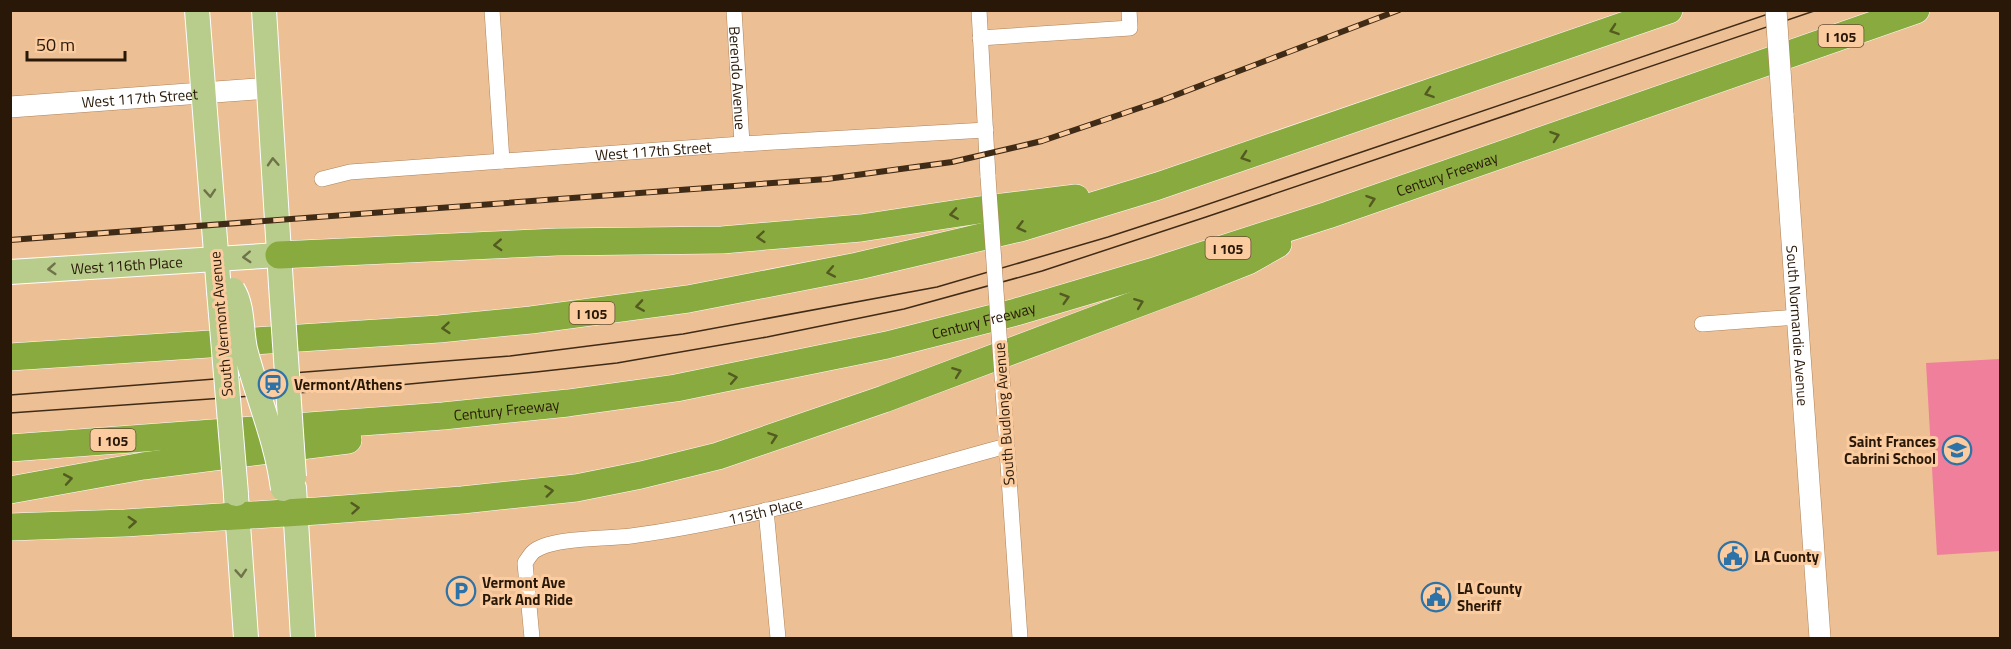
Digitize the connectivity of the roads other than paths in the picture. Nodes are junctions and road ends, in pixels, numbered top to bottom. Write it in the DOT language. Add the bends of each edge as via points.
graph roads {
  1 [pos="197,10"];
  2 [pos="264,10"];
  3 [pos="492,10"];
  4 [pos="734,10"];
  5 [pos="979,10"];
  6 [pos="1129,10"];
  7 [pos="1669,10"];
  8 [pos="1776,10"];
  9 [pos="1916,10"];
  10 [pos="980,38"];
  11 [pos="269,88"];
  12 [pos="202,93"];
  13 [pos="10,107"];
  14 [pos="986,130"];
  15 [pos="742,144"];
  16 [pos="502,161"];
  17 [pos="322,179"];
  18 [pos="1158,186"];
  19 [pos="1328,215"];
  20 [pos="279,255"];
  21 [pos="215,258"];
  22 [pos="10,272"];
  23 [pos="226,290"];
  24 [pos="1797,317"];
  25 [pos="1702,324"];
  26 [pos="11,357"];
  27 [pos="676,388"];
  28 [pos="216,432"];
  29 [pos="10,436"];
  30 [pos="1006,446"];
  31 [pos="10,448"];
  32 [pos="10,490"];
  33 [pos="291,496"];
  34 [pos="237,504"];
  35 [pos="766,510"];
  36 [pos="10,526"];
  37 [pos="246,639"];
  38 [pos="303,639"];
  39 [pos="532,639"];
  40 [pos="778,639"];
  41 [pos="1020,639"];
  42 [pos="1820,639"];
  1 -- 12 [label="main road, South Vermont Avenue"];
  2 -- 11 [label="main road"];
  3 -- 16 [label="street"];
  4 -- 15 [label="street, Berendo Avenue"];
  5 -- 10 [label="street, South Budlong Avenue"];
  6 -- 10 [label="street" via="1130,28"];
  7 -- 18 [label="highway, I 105, one-way"];
  8 -- 24 [label="main road, South Normandie Avenue, bridge"];
  19 -- 9 [label="highway, Century Freeway / I 105, one-way"];
  10 -- 14 [label="street, South Budlong Avenue"];
  11 -- 12 [label="main road, West 117th Street"];
  20 -- 11 [label="main road, one-way"];
  12 -- 13 [label="main road, West 117th Street"];
  12 -- 21 [label="main road, South Vermont Avenue, one-way"];
  14 -- 15 [label="street, West 117th Street"];
  14 -- 30 [label="street, South Budlong Avenue, bridge"];
  15 -- 16 [label="street, West 117th Street"];
  16 -- 17 [label="street, West 117th Street" via="350,172"];
  18 -- 20 [label="highway, one-way" via="861,228 722,240 557,242"];
  18 -- 26 [label="highway, I 105, one-way" via="1020,228 911,255 619,309 440,329"];
  27 -- 19 [label="highway, Century Freeway / I 105, one-way" via="887,345 1016,312"];
  33 -- 19 [label="highway, one-way" via="462,500 576,488 718,456 884,399 1190,284 1248,261"];
  20 -- 21 [label="main road, West 116th Place, one-way"];
  20 -- 33 [label="main road, bridge"];
  21 -- 22 [label="main road, West 116th Place, one-way"];
  21 -- 23 [label="main road, South Vermont Avenue"];
  23 -- 33 [label="main road, bridge" via="238,297 254,386"];
  23 -- 34 [label="main road, South Vermont Avenue, bridge"];
  24 -- 25 [label="street"];
  24 -- 42 [label="main road, South Normandie Avenue"];
  27 -- 28 [label="highway, Century Freeway / I 105" via="507,410"];
  32 -- 27 [label="highway, one-way" via="143,466 537,415"];
  28 -- 29 [label="highway"];
  28 -- 31 [label="highway, Century Freeway / I 105"];
  30 -- 35 [label="street, 115th Place"];
  30 -- 41 [label="street, South Budlong Avenue"];
  33 -- 34 [label="highway"];
  33 -- 38 [label="main road"];
  36 -- 34 [label="highway, one-way" via="73,526"];
  34 -- 37 [label="main road, South Vermont Avenue, one-way"];
  35 -- 39 [label="street, 115th Place" via="687,528 561,542 534,551 525,563"];
  35 -- 40 [label="street"];
}
